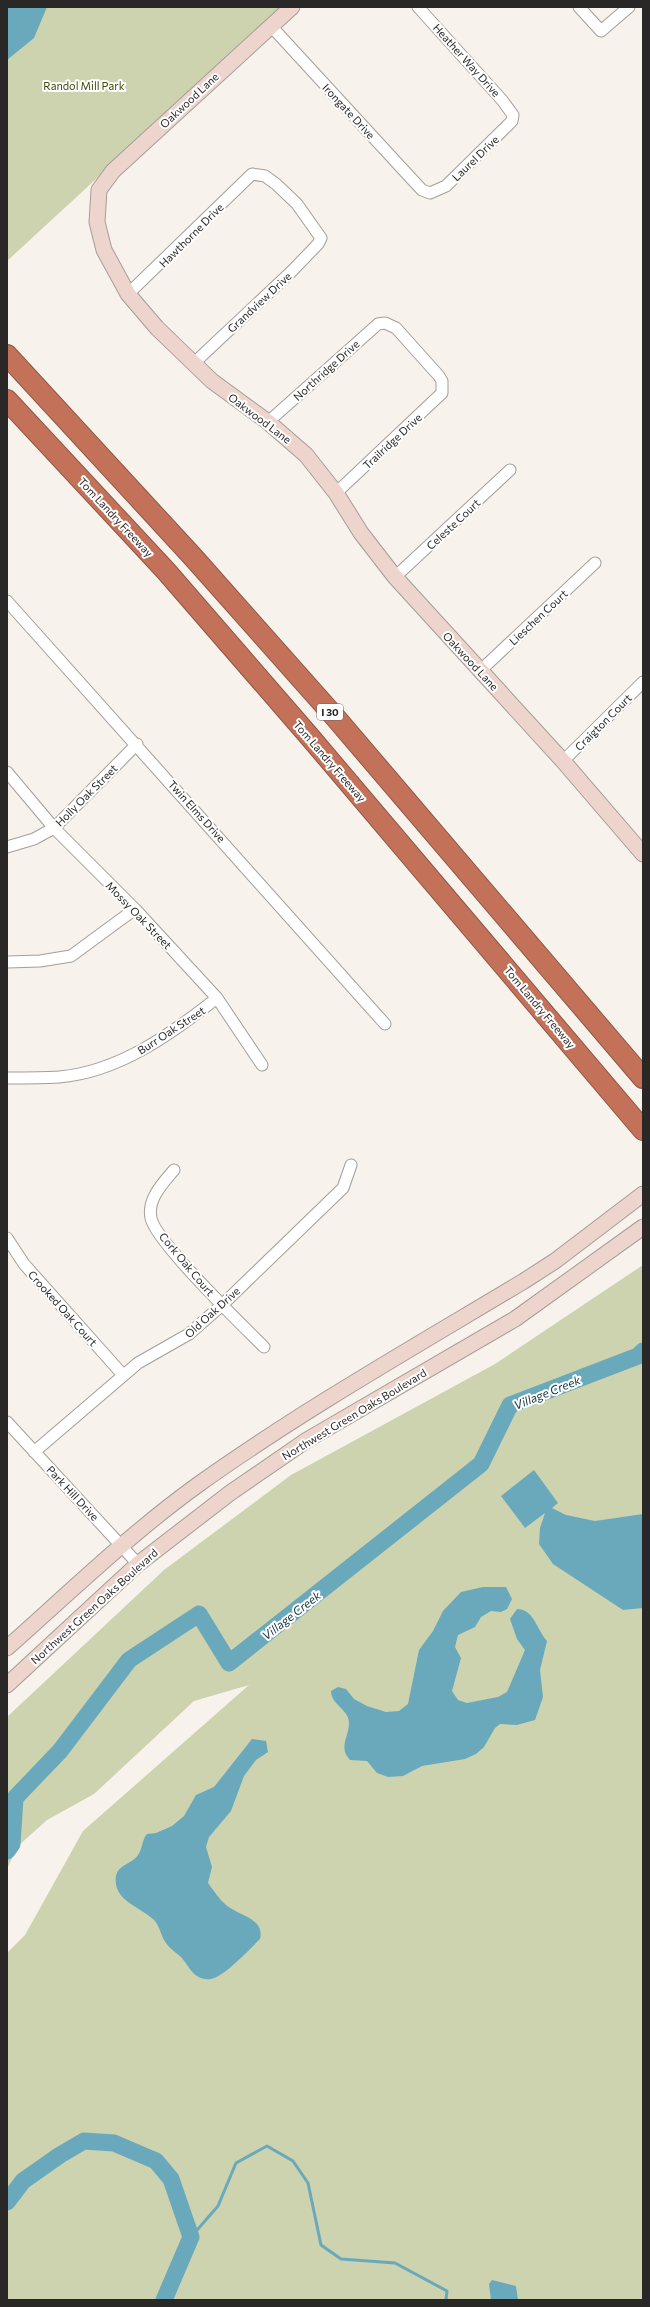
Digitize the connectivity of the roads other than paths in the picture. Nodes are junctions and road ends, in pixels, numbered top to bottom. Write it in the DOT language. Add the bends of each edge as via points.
graph roads {
  1 [pos="292,7"];
  2 [pos="418,7"];
  3 [pos="579,7"];
  4 [pos="630,7"];
  5 [pos="271,26"];
  6 [pos="513,115"];
  7 [pos="430,193"];
  8 [pos="321,238"];
  9 [pos="128,294"];
  10 [pos="7,355"];
  11 [pos="193,364"];
  12 [pos="443,387"];
  13 [pos="7,400"];
  14 [pos="268,422"];
  15 [pos="510,470"];
  16 [pos="336,493"];
  17 [pos="595,563"];
  18 [pos="395,577"];
  19 [pos="7,601"];
  20 [pos="481,670"];
  21 [pos="643,682"];
  22 [pos="137,744"];
  23 [pos="563,761"];
  24 [pos="7,772"];
  25 [pos="54,828"];
  26 [pos="7,847"];
  27 [pos="643,854"];
  28 [pos="135,909"];
  29 [pos="7,962"];
  30 [pos="217,998"];
  31 [pos="385,1024"];
  32 [pos="262,1065"];
  33 [pos="7,1078"];
  34 [pos="643,1078"];
  35 [pos="641,1127"];
  36 [pos="351,1165"];
  37 [pos="174,1170"];
  38 [pos="643,1194"];
  39 [pos="643,1227"];
  40 [pos="7,1238"];
  41 [pos="222,1305"];
  42 [pos="264,1347"];
  43 [pos="123,1375"];
  44 [pos="7,1422"];
  45 [pos="34,1452"];
  46 [pos="121,1546"];
  47 [pos="138,1564"];
  48 [pos="7,1648"];
  49 [pos="7,1685"];
  1 -- 5 [label="main road, Oakwood Lane"];
  2 -- 6 [label="street, Heather Way Drive"];
  3 -- 4 [label="street" via="601,32"];
  5 -- 7 [label="street, Irongate Drive" via="422,190"];
  5 -- 9 [label="main road, Oakwood Lane" via="113,171 99,190 97,222 100,236 112,268"];
  6 -- 7 [label="street, Laurel Drive" via="512,121 446,186"];
  8 -- 9 [label="street, Hawthorne Drive" via="297,204 276,184 265,176 252,174"];
  8 -- 11 [label="street, Grandview Drive" via="292,271"];
  9 -- 11 [label="main road, Oakwood Lane"];
  10 -- 34 [label="highway, I 30" via="193,557 335,717"];
  11 -- 14 [label="main road, Oakwood Lane"];
  12 -- 14 [label="street, Northridge Drive" via="435,371 396,328 385,323 378,324"];
  12 -- 16 [label="street, Trailridge Drive" via="438,398"];
  13 -- 35 [label="highway, Tom Landry Freeway / I 30" via="176,583"];
  14 -- 16 [label="main road, Oakwood Lane" via="306,456"];
  15 -- 18 [label="street, Celeste Court"];
  16 -- 18 [label="main road, Oakwood Lane" via="361,534"];
  17 -- 20 [label="street, Lieschen Court"];
  18 -- 20 [label="main road, Oakwood Lane"];
  19 -- 22 [label="street, Twin Elms Drive"];
  20 -- 23 [label="main road, Oakwood Lane"];
  21 -- 23 [label="street, Craigton Court"];
  22 -- 25 [label="street, Holly Oak Street"];
  22 -- 31 [label="street, Twin Elms Drive"];
  23 -- 27 [label="main road, Oakwood Lane"];
  24 -- 25 [label="street, Mossy Oak Street"];
  25 -- 26 [label="street, Holly Oak Street" via="34,839"];
  25 -- 28 [label="street, Mossy Oak Street"];
  28 -- 29 [label="street" via="71,956 40,961"];
  28 -- 30 [label="street, Mossy Oak Street"];
  30 -- 32 [label="street, Mossy Oak Street"];
  30 -- 33 [label="street, Burr Oak Street" via="146,1049 107,1066 60,1077"];
  36 -- 41 [label="street, Old Oak Drive" via="343,1188"];
  37 -- 41 [label="street, Cork Oak Court" via="153,1199 151,1218 165,1241"];
  38 -- 46 [label="main road" via="555,1261 263,1440 198,1485"];
  39 -- 47 [label="main road, Northwest Green Oaks Boulevard" via="515,1319 308,1440 230,1493"];
  40 -- 43 [label="street, Crooked Oak Court" via="24,1264"];
  41 -- 42 [label="street, Cork Oak Court"];
  41 -- 43 [label="street, Old Oak Drive" via="189,1334 138,1363"];
  43 -- 45 [label="street, Old Oak Drive"];
  44 -- 45 [label="street, Park Hill Drive"];
  45 -- 46 [label="street, Park Hill Drive"];
  46 -- 47 [label="street, Park Hill Drive"];
  46 -- 48 [label="main road"];
  47 -- 49 [label="main road, Northwest Green Oaks Boulevard"];
}
